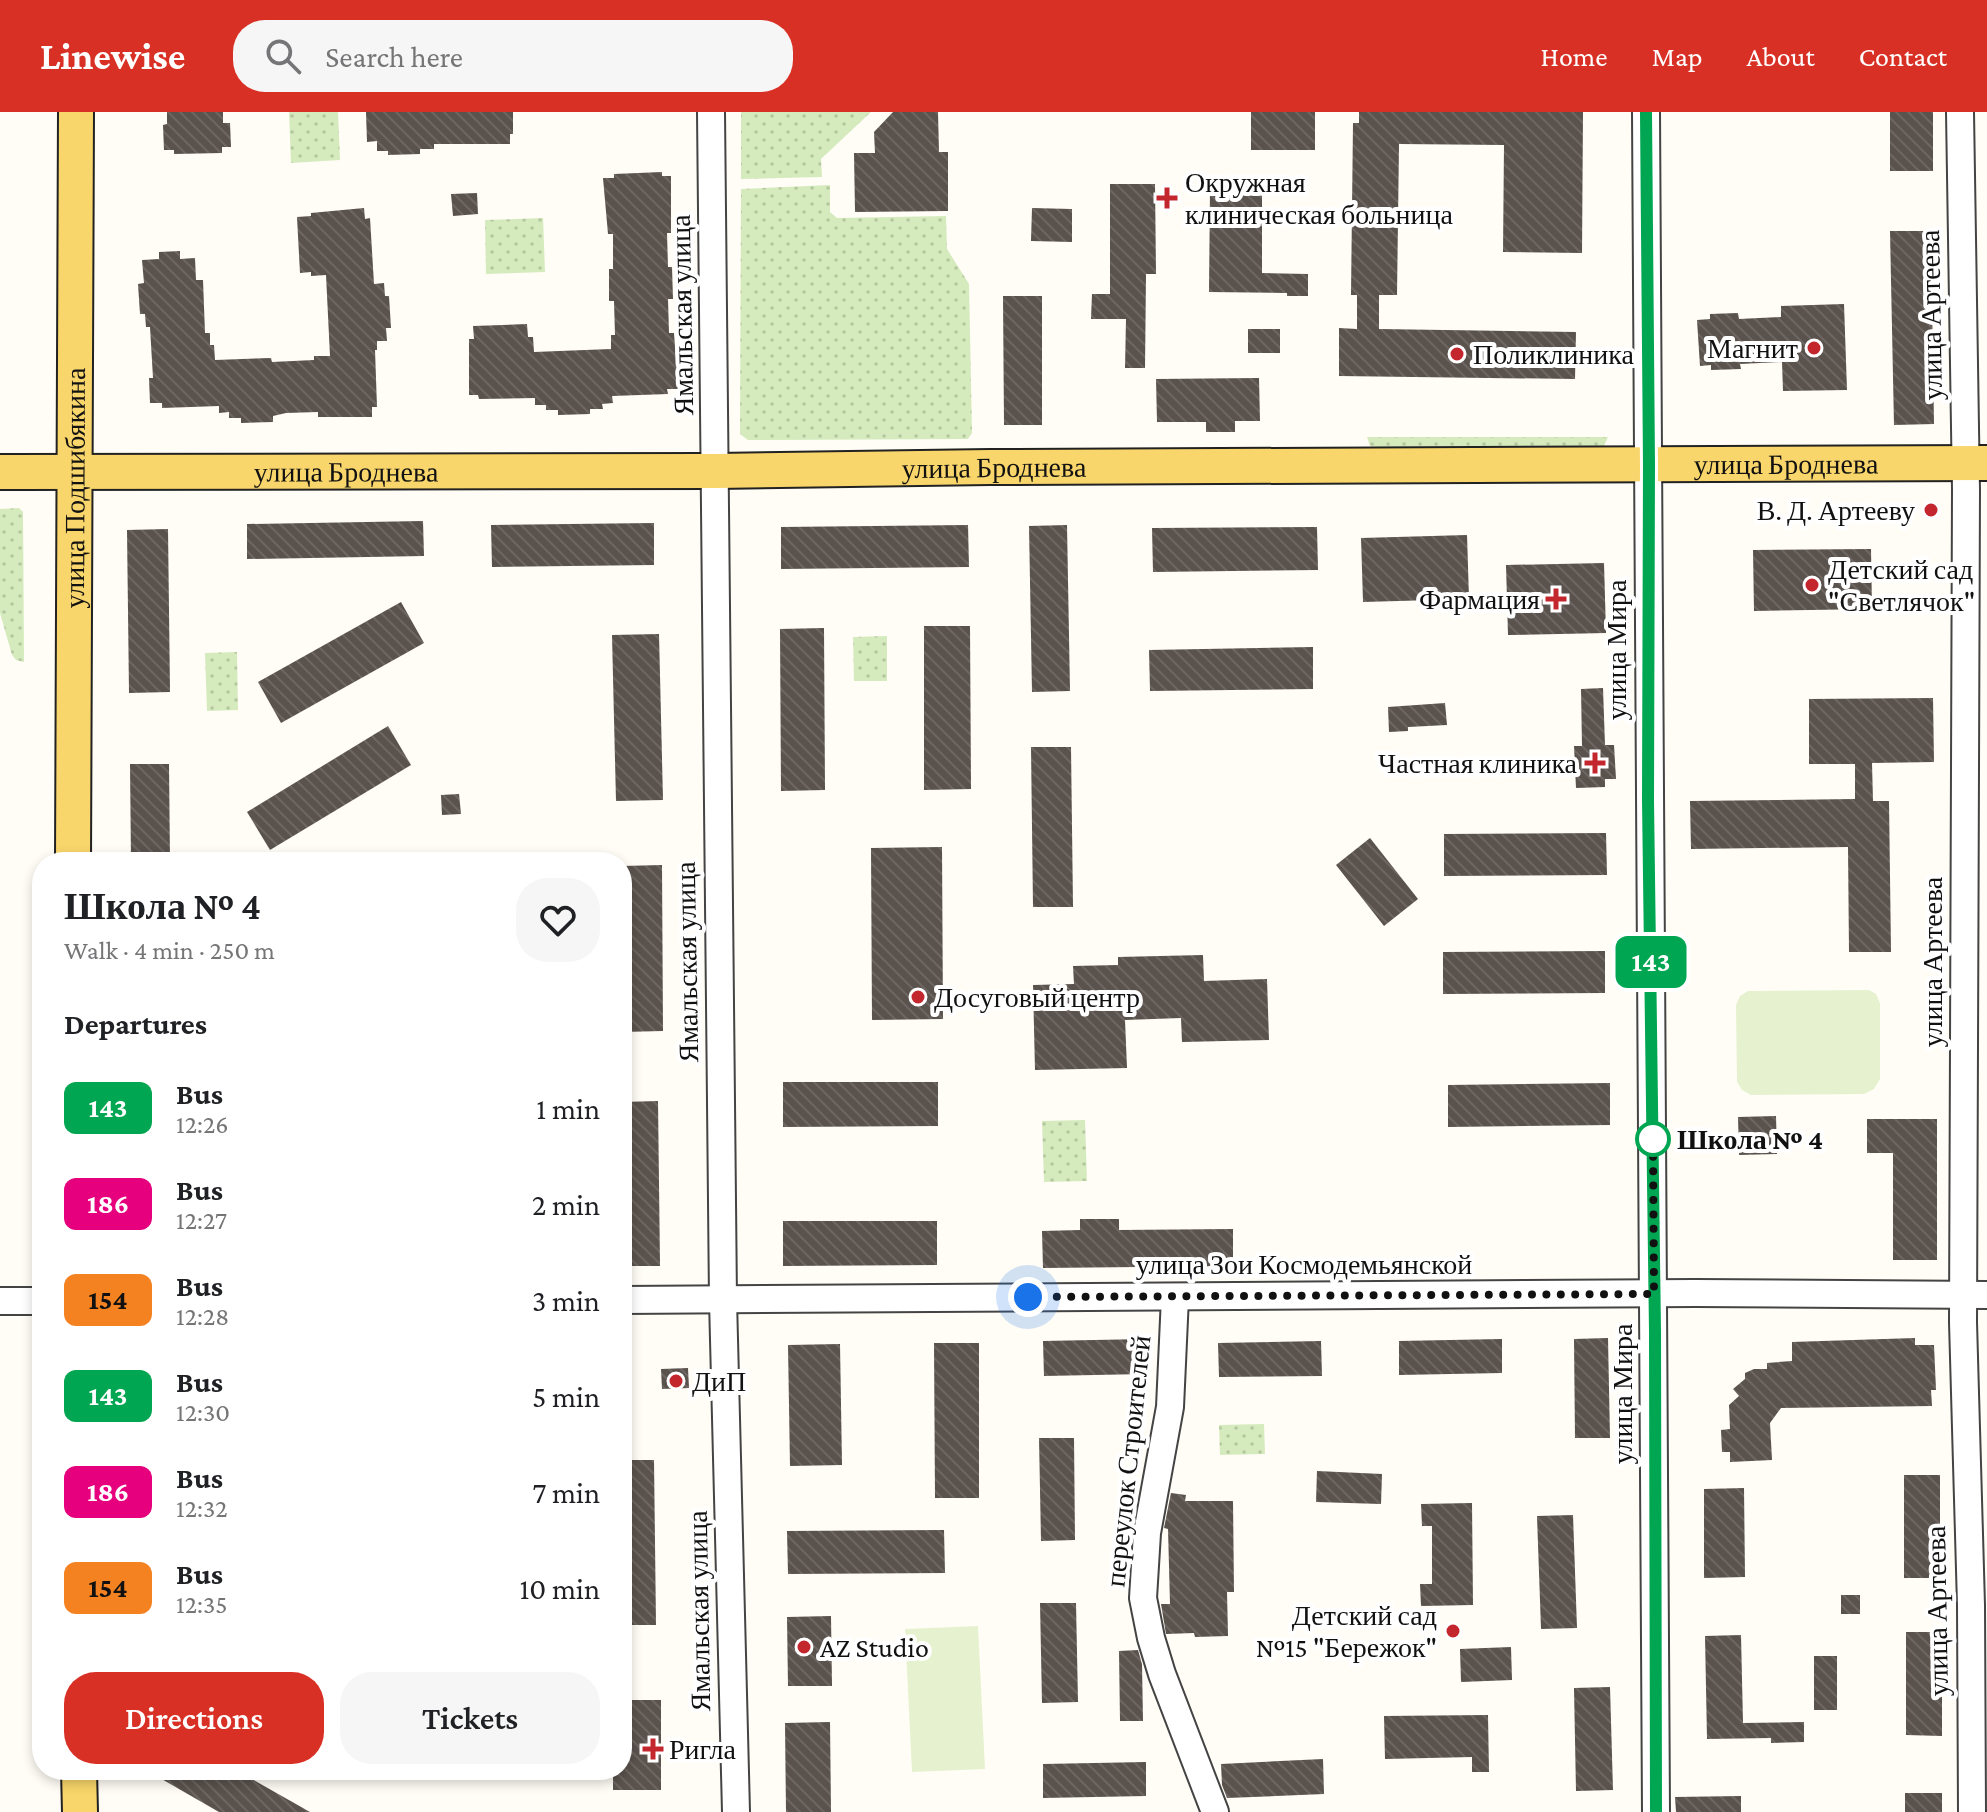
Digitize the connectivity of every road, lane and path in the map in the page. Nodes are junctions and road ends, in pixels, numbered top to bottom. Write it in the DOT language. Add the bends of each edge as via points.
graph roads {
  1 [pos="76,112"];
  2 [pos="711,112"];
  3 [pos="1646,112"];
  4 [pos="1960,112"];
  5 [pos="1976,463"];
  6 [pos="1649,464"];
  7 [pos="716,471"];
  8 [pos="0,472"];
  9 [pos="73,472"];
  10 [pos="73,852"];
  11 [pos="1654,1294"];
  12 [pos="1975,1295"];
  13 [pos="1175,1297"];
  14 [pos="632,1300"];
  15 [pos="723,1300"];
  16 [pos="0,1301"];
  17 [pos="32,1301"];
  18 [pos="79,1780"];
  19 [pos="80,1812"];
  20 [pos="736,1812"];
  21 [pos="1215,1812"];
  22 [pos="1656,1812"];
  23 [pos="1972,1812"];
  1 -- 9 [label="main road, улица Подшибякина"];
  2 -- 7 [label="street, Ямальская улица"];
  3 -- 6 [label="street, улица Мира"];
  4 -- 5 [label="street, улица Артеева"];
  5 -- 6 [label="main road, улица Броднева"];
  5 -- 12 [label="street, улица Артеева"];
  6 -- 7 [label="main road, улица Броднева"];
  6 -- 11 [label="street, улица Мира"];
  7 -- 9 [label="main road, улица Броднева"];
  7 -- 15 [label="street, Ямальская улица"];
  8 -- 9 [label="main road, улица Броднева"];
  9 -- 10 [label="main road, улица Подшибякина"];
  11 -- 12 [label="street, улица Зои Космодемьянской"];
  11 -- 13 [label="street, улица Зои Космодемьянской"];
  11 -- 22 [label="street, улица Мира"];
  12 -- 23 [label="street, улица Артеева"];
  13 -- 15 [label="street, улица Зои Космодемьянской"];
  13 -- 21 [label="street, переулок Строителей" via="1170,1407 1143,1560 1143,1598 1162,1674"];
  14 -- 15 [label="street, улица Зои Космодемьянской"];
  15 -- 20 [label="street, Ямальская улица"];
  16 -- 17 [label="street"];
  18 -- 19 [label="main road"];
}
